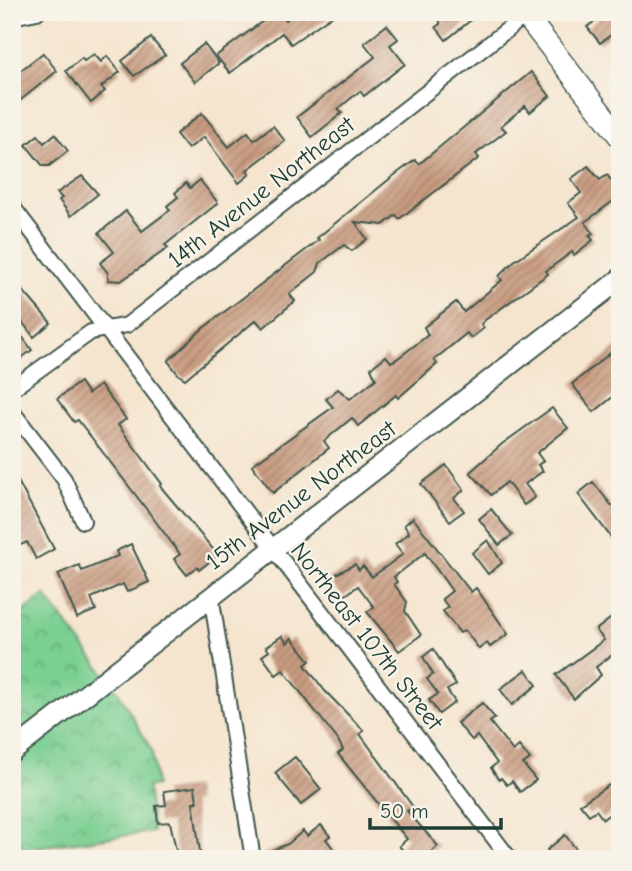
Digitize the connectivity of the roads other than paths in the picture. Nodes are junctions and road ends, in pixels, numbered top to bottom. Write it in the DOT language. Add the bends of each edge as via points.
graph roads {
  1 [pos="37,12"];
  2 [pos="526,13"];
  3 [pos="12,17"];
  4 [pos="620,137"];
  5 [pos="12,205"];
  6 [pos="620,279"];
  7 [pos="106,330"];
  8 [pos="12,389"];
  9 [pos="12,411"];
  10 [pos="83,521"];
  11 [pos="271,549"];
  12 [pos="211,595"];
  13 [pos="12,752"];
  14 [pos="253,859"];
  15 [pos="509,859"];
  1 -- 3 [label="street"];
  2 -- 4 [label="main road"];
  2 -- 7 [label="street, 14th Avenue Northeast" via="140,316"];
  5 -- 7 [label="street, Northeast 107th Street"];
  6 -- 11 [label="street, 15th Avenue Northeast"];
  7 -- 8 [label="street, 14th Avenue Northeast" via="91,332"];
  7 -- 11 [label="street, Northeast 107th Street"];
  9 -- 10 [label="street" via="64,479"];
  11 -- 12 [label="street, 15th Avenue Northeast"];
  11 -- 15 [label="street, Northeast 107th Street"];
  12 -- 13 [label="street, 15th Avenue Northeast"];
  12 -- 14 [label="street"];
}
